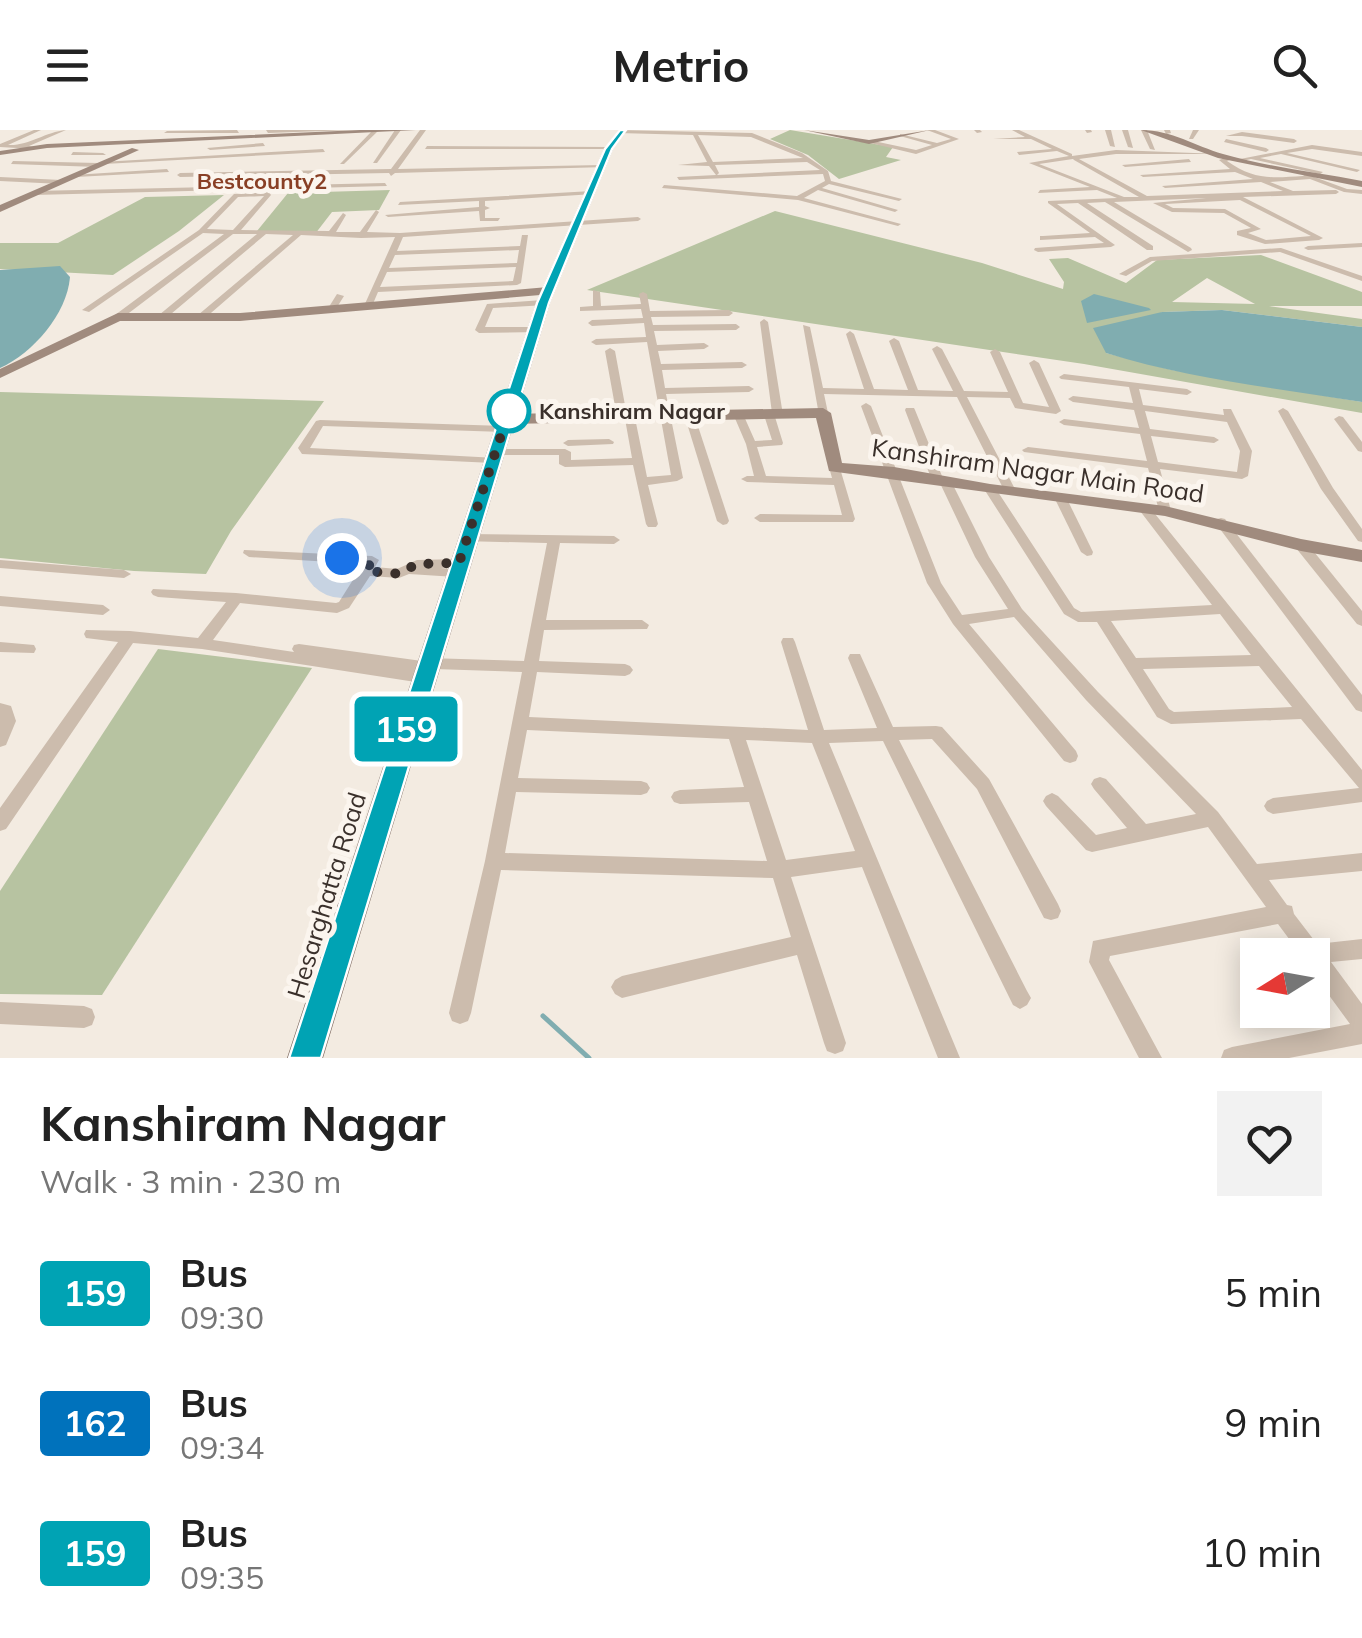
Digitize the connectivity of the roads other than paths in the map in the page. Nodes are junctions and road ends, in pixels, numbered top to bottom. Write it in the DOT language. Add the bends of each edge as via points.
graph roads {
  1 [pos="38,130"];
  2 [pos="63,130"];
  3 [pos="135,130"];
  4 [pos="412,130"];
  5 [pos="422,130"];
  6 [pos="766,130"];
  7 [pos="808,130"];
  8 [pos="928,130"];
  9 [pos="949,130"];
  10 [pos="1108,130"];
  11 [pos="1125,130"];
  12 [pos="1144,130"];
  13 [pos="1196,130"];
  14 [pos="238,131"];
  15 [pos="268,131"];
  16 [pos="375,131"];
  17 [pos="398,131"];
  18 [pos="1016,131"];
  19 [pos="738,132"];
  20 [pos="168,133"];
  21 [pos="988,133"];
  22 [pos="343,134"];
  23 [pos="695,134"];
  24 [pos="752,135"];
  25 [pos="902,135"];
  26 [pos="1253,137"];
  27 [pos="259,138"];
  28 [pos="965,138"];
  29 [pos="1030,138"];
  30 [pos="1192,138"];
  31 [pos="1242,139"];
  32 [pos="226,140"];
  33 [pos="996,140"];
  34 [pos="1284,140"];
  35 [pos="1226,141"];
  36 [pos="869,142"];
  37 [pos="564,143"];
  38 [pos="150,144"];
  39 [pos="608,144"];
  40 [pos="1043,144"];
  41 [pos="104,145"];
  42 [pos="938,145"];
  43 [pos="1007,146"];
  44 [pos="1113,146"];
  45 [pos="1131,147"];
  46 [pos="428,148"];
  47 [pos="444,148"];
  48 [pos="1152,148"];
  49 [pos="1302,148"];
  50 [pos="1323,148"];
  51 [pos="31,149"];
  52 [pos="1286,149"];
  53 [pos="323,150"];
  54 [pos="1057,150"];
  55 [pos="296,152"];
  56 [pos="916,152"];
  57 [pos="1102,152"];
  58 [pos="1272,152"];
  59 [pos="1019,153"];
  60 [pos="0,154"];
  61 [pos="73,154"];
  62 [pos="124,154"];
  63 [pos="265,154"];
  64 [pos="800,154"];
  65 [pos="1261,154"];
  66 [pos="236,156"];
  67 [pos="1073,157"];
  68 [pos="1223,157"];
  69 [pos="1249,157"];
  70 [pos="753,158"];
  71 [pos="898,158"];
  72 [pos="342,162"];
  73 [pos="375,162"];
  74 [pos="400,162"];
  75 [pos="13,163"];
  76 [pos="312,163"];
  77 [pos="434,163"];
  78 [pos="812,163"];
  79 [pos="226,164"];
  80 [pos="256,164"];
  81 [pos="284,164"];
  82 [pos="1125,164"];
  83 [pos="1091,166"];
  84 [pos="90,169"];
  85 [pos="0,170"];
  86 [pos="767,170"];
  87 [pos="1047,170"];
  88 [pos="680,171"];
  89 [pos="1338,171"];
  90 [pos="167,172"];
  91 [pos="1320,172"];
  92 [pos="276,173"];
  93 [pos="715,174"];
  94 [pos="1105,174"];
  95 [pos="1143,174"];
  96 [pos="1305,174"];
  97 [pos="1360,174"];
  98 [pos="180,175"];
  99 [pos="828,177"];
  100 [pos="1068,177"];
  101 [pos="0,179"];
  102 [pos="268,180"];
  103 [pos="388,180"];
  104 [pos="1077,181"];
  105 [pos="59,182"];
  106 [pos="781,182"];
  107 [pos="1044,182"];
  108 [pos="1264,182"];
  109 [pos="729,184"];
  110 [pos="161,185"];
  111 [pos="664,186"];
  112 [pos="1165,186"];
  113 [pos="0,188"];
  114 [pos="261,188"];
  115 [pos="1099,188"];
  116 [pos="813,190"];
  117 [pos="38,191"];
  118 [pos="1040,192"];
  119 [pos="1292,192"];
  120 [pos="254,195"];
  121 [pos="1145,198"];
  122 [pos="1169,198"];
  123 [pos="1182,198"];
  124 [pos="482,199"];
  125 [pos="899,199"];
  126 [pos="1126,199"];
  127 [pos="1107,200"];
  128 [pos="1079,201"];
  129 [pos="1284,201"];
  130 [pos="812,202"];
  131 [pos="800,203"];
  132 [pos="400,204"];
  133 [pos="0,208"];
  134 [pos="586,208"];
  135 [pos="482,209"];
  136 [pos="842,210"];
  137 [pos="895,210"];
  138 [pos="376,212"];
  139 [pos="1067,214"];
  140 [pos="343,215"];
  141 [pos="388,215"];
  142 [pos="832,215"];
  143 [pos="1047,216"];
  144 [pos="872,217"];
  145 [pos="638,219"];
  146 [pos="482,220"];
  147 [pos="385,226"];
  148 [pos="852,226"];
  149 [pos="1060,226"];
  150 [pos="1083,226"];
  151 [pos="200,231"];
  152 [pos="233,232"];
  153 [pos="263,233"];
  154 [pos="298,234"];
  155 [pos="880,234"];
  156 [pos="330,235"];
  157 [pos="400,235"];
  158 [pos="1098,235"];
  159 [pos="362,236"];
  160 [pos="1043,238"];
  161 [pos="1362,245"];
  162 [pos="1150,248"];
  163 [pos="1038,250"];
  164 [pos="1188,250"];
  165 [pos="1280,250"];
  166 [pos="393,253"];
  167 [pos="520,265"];
  168 [pos="385,270"];
  169 [pos="1123,274"];
  170 [pos="1362,278"];
  171 [pos="517,288"];
  172 [pos="376,290"];
  173 [pos="596,292"];
  174 [pos="643,294"];
  175 [pos="340,296"];
  176 [pos="545,297"];
  177 [pos="368,306"];
  178 [pos="583,308"];
  179 [pos="597,308"];
  180 [pos="86,310"];
  181 [pos="331,310"];
  182 [pos="729,313"];
  183 [pos="162,316"];
  184 [pos="118,317"];
  185 [pos="200,317"];
  186 [pos="764,322"];
  187 [pos="592,324"];
  188 [pos="648,326"];
  189 [pos="736,326"];
  190 [pos="806,327"];
  191 [pos="536,330"];
  192 [pos="850,334"];
  193 [pos="894,341"];
  194 [pos="596,342"];
  195 [pos="704,346"];
  196 [pos="938,348"];
  197 [pos="610,351"];
  198 [pos="994,352"];
  199 [pos="1034,363"];
  200 [pos="742,364"];
  201 [pos="656,368"];
  202 [pos="0,374"];
  203 [pos="1064,377"];
  204 [pos="1132,385"];
  205 [pos="749,388"];
  206 [pos="819,390"];
  207 [pos="660,392"];
  208 [pos="870,392"];
  209 [pos="914,392"];
  210 [pos="1187,392"];
  211 [pos="957,393"];
  212 [pos="1013,396"];
  213 [pos="1074,399"];
  214 [pos="866,406"];
  215 [pos="1138,408"];
  216 [pos="910,410"];
  217 [pos="1283,411"];
  218 [pos="824,413"];
  219 [pos="774,415"];
  220 [pos="740,416"];
  221 [pos="690,417"];
  222 [pos="626,418"];
  223 [pos="665,418"];
  224 [pos="1339,418"];
  225 [pos="1064,422"];
  226 [pos="505,424"];
  227 [pos="1144,431"];
  228 [pos="1214,440"];
  229 [pos="610,442"];
  230 [pos="568,443"];
  231 [pos="751,444"];
  232 [pos="1362,448"];
  233 [pos="1028,450"];
  234 [pos="494,456"];
  235 [pos="637,461"];
  236 [pos="1154,465"];
  237 [pos="894,472"];
  238 [pos="836,475"];
  239 [pos="642,479"];
  240 [pos="747,479"];
  241 [pos="762,479"];
  242 [pos="940,479"];
  243 [pos="990,489"];
  244 [pos="1010,492"];
  245 [pos="1060,497"];
  246 [pos="1143,508"];
  247 [pos="1165,511"];
  248 [pos="760,518"];
  249 [pos="722,520"];
  250 [pos="1221,522"];
  251 [pos="652,524"];
  252 [pos="466,538"];
  253 [pos="1362,538"];
  254 [pos="554,540"];
  255 [pos="614,540"];
  256 [pos="1301,546"];
  257 [pos="1087,552"];
  258 [pos="249,553"];
  259 [pos="1362,556"];
  260 [pos="0,564"];
  261 [pos="457,568"];
  262 [pos="366,571"];
  263 [pos="124,574"];
  264 [pos="158,592"];
  265 [pos="236,598"];
  266 [pos="0,600"];
  267 [pos="1225,609"];
  268 [pos="102,610"];
  269 [pos="1017,612"];
  270 [pos="1101,617"];
  271 [pos="1362,620"];
  272 [pos="958,621"];
  273 [pos="538,624"];
  274 [pos="642,625"];
  275 [pos="91,634"];
  276 [pos="130,636"];
  277 [pos="206,640"];
  278 [pos="788,642"];
  279 [pos="0,647"];
  280 [pos="30,649"];
  281 [pos="855,658"];
  282 [pos="1266,660"];
  283 [pos="1130,664"];
  284 [pos="530,668"];
  285 [pos="426,669"];
  286 [pos="625,670"];
  287 [pos="1362,706"];
  288 [pos="0,709"];
  289 [pos="1305,713"];
  290 [pos="520,724"];
  291 [pos="887,733"];
  292 [pos="736,734"];
  293 [pos="818,737"];
  294 [pos="0,740"];
  295 [pos="1070,756"];
  296 [pos="1362,782"];
  297 [pos="1100,784"];
  298 [pos="508,785"];
  299 [pos="641,788"];
  300 [pos="754,794"];
  301 [pos="1362,795"];
  302 [pos="680,797"];
  303 [pos="1052,801"];
  304 [pos="1273,806"];
  305 [pos="1212,818"];
  306 [pos="0,823"];
  307 [pos="1143,834"];
  308 [pos="867,858"];
  309 [pos="494,861"];
  310 [pos="1362,862"];
  311 [pos="778,870"];
  312 [pos="1254,873"];
  313 [pos="1051,911"];
  314 [pos="1284,914"];
  315 [pos="1301,938"];
  316 [pos="802,944"];
  317 [pos="1362,950"];
  318 [pos="1330,953"];
  319 [pos="1330,978"];
  320 [pos="622,987"];
  321 [pos="1020,998"];
  322 [pos="0,1013"];
  323 [pos="460,1013"];
  324 [pos="84,1017"];
  325 [pos="1362,1022"];
  326 [pos="1362,1034"];
  327 [pos="835,1043"];
  328 [pos="305,1058"];
  329 [pos="949,1058"];
  330 [pos="1150,1058"];
  331 [pos="1232,1058"];
  1 -- 51 [label="street" via="1,146"];
  2 -- 51 [label="street"];
  3 -- 41 [label="street"];
  4 -- 17 [label="street"];
  5 -- 74 [label="street"];
  6 -- 24 [label="street"];
  7 -- 36 [label="street"];
  8 -- 25 [label="street"];
  8 -- 42 [label="street" via="956,138"];
  9 -- 28 [label="street"];
  10 -- 44 [label="street"];
  11 -- 45 [label="street"];
  12 -- 48 [label="street"];
  12 -- 68 [label="street"];
  13 -- 30 [label="street"];
  14 -- 20 [label="street"];
  14 -- 32 [label="street"];
  15 -- 22 [label="street"];
  15 -- 27 [label="street"];
  16 -- 17 [label="street"];
  16 -- 22 [label="street"];
  16 -- 72 [label="street"];
  17 -- 73 [label="street"];
  18 -- 21 [label="street"];
  18 -- 29 [label="street"];
  19 -- 23 [label="street"];
  19 -- 24 [label="street"];
  19 -- 70 [label="street"];
  22 -- 27 [label="street"];
  22 -- 53 [label="street"];
  22 -- 62 [label="street"];
  23 -- 39 [label="street"];
  23 -- 93 [label="street"];
  24 -- 64 [label="street"];
  25 -- 36 [label="street"];
  25 -- 42 [label="street"];
  26 -- 31 [label="street"];
  26 -- 31 [label="street" via="1228,136"];
  26 -- 34 [label="street"];
  27 -- 32 [label="street"];
  29 -- 33 [label="street"];
  29 -- 40 [label="street"];
  31 -- 52 [label="street"];
  32 -- 38 [label="street"];
  34 -- 49 [label="street"];
  34 -- 50 [label="street"];
  35 -- 58 [label="street"];
  36 -- 56 [label="street"];
  37 -- 39 [label="street"];
  37 -- 39 [label="street"];
  37 -- 47 [label="street"];
  38 -- 41 [label="street"];
  38 -- 62 [label="street"];
  39 -- 103 [label="street"];
  39 -- 134 [label="main road, Hesarghatta Road"];
  40 -- 43 [label="street"];
  40 -- 54 [label="street"];
  41 -- 51 [label="street"];
  42 -- 56 [label="street"];
  46 -- 47 [label="street"];
  47 -- 77 [label="street"];
  49 -- 50 [label="street"];
  49 -- 52 [label="street"];
  49 -- 97 [label="street"];
  50 -- 97 [label="street" via="1339,150"];
  51 -- 60 [label="street"];
  51 -- 75 [label="street"];
  52 -- 58 [label="street"];
  52 -- 97 [label="street"];
  53 -- 55 [label="street"];
  53 -- 76 [label="street"];
  54 -- 59 [label="street"];
  54 -- 67 [label="street"];
  55 -- 63 [label="street"];
  55 -- 81 [label="street"];
  56 -- 71 [label="street"];
  57 -- 67 [label="street"];
  57 -- 68 [label="street"];
  57 -- 82 [label="street"];
  58 -- 65 [label="street"];
  58 -- 97 [label="street"];
  61 -- 62 [label="street"];
  62 -- 84 [label="street"];
  63 -- 66 [label="street"];
  63 -- 80 [label="street"];
  64 -- 70 [label="street"];
  64 -- 78 [label="street"];
  65 -- 69 [label="street"];
  65 -- 89 [label="street"];
  66 -- 79 [label="street"];
  66 -- 84 [label="street"];
  67 -- 83 [label="street"];
  67 -- 87 [label="street" via="1032,163"];
  68 -- 69 [label="street"];
  68 -- 82 [label="street"];
  68 -- 95 [label="street"];
  68 -- 96 [label="street"];
  68 -- 108 [label="street"];
  69 -- 91 [label="street"];
  70 -- 86 [label="street"];
  70 -- 93 [label="street"];
  72 -- 73 [label="street"];
  72 -- 76 [label="street"];
  73 -- 74 [label="street"];
  74 -- 103 [label="street"];
  75 -- 84 [label="street"];
  75 -- 85 [label="street"];
  76 -- 81 [label="street"];
  78 -- 86 [label="street"];
  78 -- 99 [label="street"];
  79 -- 80 [label="street"];
  79 -- 84 [label="street"];
  79 -- 98 [label="street"];
  80 -- 81 [label="street"];
  81 -- 92 [label="street"];
  82 -- 95 [label="street"];
  83 -- 87 [label="street"];
  83 -- 94 [label="street"];
  84 -- 85 [label="street"];
  84 -- 90 [label="street"];
  84 -- 105 [label="street"];
  86 -- 93 [label="street"];
  86 -- 93 [label="street"];
  86 -- 99 [label="street"];
  86 -- 106 [label="street"];
  87 -- 100 [label="street"];
  88 -- 93 [label="street"];
  88 -- 93 [label="street"];
  88 -- 93 [label="street"];
  89 -- 91 [label="street"];
  89 -- 97 [label="street"];
  91 -- 96 [label="street"];
  92 -- 98 [label="street"];
  92 -- 102 [label="street"];
  92 -- 103 [label="street"];
  93 -- 109 [label="street"];
  93 -- 111 [label="street"];
  93 -- 131 [label="street"];
  94 -- 100 [label="street"];
  94 -- 121 [label="street"];
  95 -- 112 [label="street"];
  96 -- 97 [label="street"];
  96 -- 97 [label="street"];
  96 -- 108 [label="street"];
  97 -- 119 [label="street"];
  98 -- 110 [label="street"];
  99 -- 106 [label="street"];
  99 -- 116 [label="street"];
  99 -- 125 [label="street"];
  100 -- 104 [label="street"];
  101 -- 105 [label="street"];
  102 -- 103 [label="street"];
  102 -- 110 [label="street"];
  102 -- 114 [label="street"];
  103 -- 114 [label="street"];
  104 -- 107 [label="street"];
  104 -- 115 [label="street"];
  105 -- 110 [label="street"];
  105 -- 117 [label="street"];
  106 -- 109 [label="street"];
  108 -- 112 [label="street"];
  108 -- 119 [label="street"];
  109 -- 116 [label="street"];
  110 -- 114 [label="street"];
  110 -- 117 [label="street"];
  112 -- 123 [label="street"];
  113 -- 117 [label="street"];
  114 -- 120 [label="street"];
  115 -- 118 [label="street"];
  115 -- 126 [label="street"];
  116 -- 131 [label="street"];
  116 -- 137 [label="street"];
  117 -- 133 [label="street"];
  119 -- 123 [label="street"];
  119 -- 129 [label="street" via="1311,200"];
  120 -- 151 [label="street" via="236,195"];
  120 -- 152 [label="street" via="269,194"];
  121 -- 122 [label="street"];
  121 -- 126 [label="street"];
  122 -- 123 [label="street"];
  122 -- 123 [label="street" via="1156,202 1172,210 1231,213 1257,229 1240,233 1261,242 1320,238 1241,198"];
  124 -- 132 [label="street"];
  124 -- 134 [label="street"];
  124 -- 135 [label="street"];
  126 -- 127 [label="street"];
  127 -- 128 [label="street"];
  127 -- 164 [label="street"];
  128 -- 139 [label="street" via="1049,202"];
  128 -- 162 [label="street"];
  130 -- 131 [label="street"];
  130 -- 136 [label="street"];
  134 -- 135 [label="street"];
  134 -- 145 [label="street"];
  134 -- 146 [label="street"];
  134 -- 157 [label="street"];
  134 -- 176 [label="main road, Hesarghatta Road"];
  135 -- 141 [label="street"];
  135 -- 146 [label="street"];
  136 -- 142 [label="street"];
  136 -- 144 [label="street"];
  138 -- 159 [label="street"];
  139 -- 143 [label="street"];
  139 -- 150 [label="street"];
  140 -- 156 [label="street"];
  144 -- 148 [label="street"];
  144 -- 155 [label="street" via="898,224"];
  146 -- 147 [label="street"];
  149 -- 150 [label="street"];
  150 -- 158 [label="street"];
  151 -- 152 [label="street"];
  151 -- 180 [label="street"];
  152 -- 153 [label="street"];
  152 -- 184 [label="street"];
  153 -- 154 [label="street"];
  153 -- 183 [label="street"];
  154 -- 156 [label="street"];
  154 -- 185 [label="street"];
  156 -- 159 [label="street"];
  157 -- 159 [label="street"];
  157 -- 166 [label="street"];
  158 -- 160 [label="street"];
  158 -- 163 [label="street" via="1111,247"];
  161 -- 165 [label="street"];
  165 -- 169 [label="street" via="1150,260"];
  165 -- 170 [label="street"];
  166 -- 167 [label="street" via="524,242"];
  166 -- 168 [label="street"];
  167 -- 168 [label="street"];
  167 -- 171 [label="street"];
  168 -- 172 [label="street"];
  171 -- 172 [label="street"];
  171 -- 176 [label="street"];
  171 -- 177 [label="street"];
  172 -- 177 [label="street"];
  173 -- 179 [label="street"];
  174 -- 188 [label="street"];
  175 -- 181 [label="street"];
  176 -- 191 [label="main road, Hesarghatta Road"];
  176 -- 191 [label="street" via="490,306 479,330"];
  177 -- 181 [label="street"];
  178 -- 179 [label="street"];
  179 -- 188 [label="street"];
  181 -- 185 [label="street"];
  182 -- 188 [label="street"];
  183 -- 184 [label="street"];
  183 -- 185 [label="street"];
  184 -- 202 [label="street"];
  186 -- 219 [label="street"];
  187 -- 188 [label="street"];
  188 -- 189 [label="street"];
  188 -- 194 [label="street"];
  188 -- 195 [label="street"];
  188 -- 201 [label="street"];
  190 -- 206 [label="street"];
  191 -- 226 [label="main road, Hesarghatta Road"];
  192 -- 208 [label="street"];
  193 -- 209 [label="street"];
  196 -- 211 [label="street"];
  197 -- 222 [label="street"];
  198 -- 212 [label="street"];
  199 -- 212 [label="street" via="1056,410 1023,408"];
  200 -- 201 [label="street"];
  201 -- 207 [label="street"];
  203 -- 204 [label="street"];
  204 -- 210 [label="street"];
  204 -- 215 [label="street"];
  205 -- 207 [label="street"];
  206 -- 208 [label="street"];
  206 -- 218 [label="street"];
  207 -- 223 [label="street"];
  208 -- 209 [label="street"];
  209 -- 211 [label="street"];
  211 -- 212 [label="street"];
  211 -- 244 [label="street"];
  213 -- 215 [label="street"];
  214 -- 237 [label="street"];
  215 -- 227 [label="street"];
  215 -- 236 [label="street" via="1229,415 1246,452 1242,476"];
  216 -- 242 [label="street"];
  217 -- 253 [label="street"];
  218 -- 219 [label="street"];
  218 -- 238 [label="street, Kanshiram Nagar Main Road"];
  219 -- 220 [label="street"];
  219 -- 231 [label="street" via="779,442"];
  220 -- 221 [label="street"];
  220 -- 231 [label="street"];
  221 -- 223 [label="street"];
  221 -- 249 [label="street"];
  222 -- 223 [label="street"];
  222 -- 226 [label="street"];
  222 -- 235 [label="street"];
  223 -- 239 [label="street" via="677,478"];
  224 -- 232 [label="street"];
  225 -- 227 [label="street"];
  226 -- 234 [label="main road, Hesarghatta Road"];
  226 -- 234 [label="street" via="320,423 304,448"];
  227 -- 228 [label="street"];
  227 -- 236 [label="street"];
  229 -- 230 [label="street"];
  230 -- 234 [label="street"];
  230 -- 235 [label="street" via="565,464"];
  231 -- 241 [label="street"];
  233 -- 236 [label="street"];
  234 -- 252 [label="main road, Hesarghatta Road"];
  235 -- 239 [label="street"];
  236 -- 247 [label="street"];
  237 -- 238 [label="street, Kanshiram Nagar Main Road"];
  237 -- 242 [label="street, Kanshiram Nagar Main Road"];
  237 -- 272 [label="street" via="934,584"];
  238 -- 241 [label="street"];
  238 -- 248 [label="street" via="849,519"];
  239 -- 251 [label="street"];
  240 -- 241 [label="street"];
  242 -- 243 [label="street, Kanshiram Nagar Main Road"];
  242 -- 269 [label="street"];
  243 -- 244 [label="street, Kanshiram Nagar Main Road"];
  243 -- 270 [label="street" via="1069,612"];
  244 -- 245 [label="street, Kanshiram Nagar Main Road"];
  245 -- 246 [label="street, Kanshiram Nagar Main Road"];
  245 -- 257 [label="street"];
  246 -- 247 [label="street, Kanshiram Nagar Main Road"];
  246 -- 267 [label="street"];
  247 -- 250 [label="street, Kanshiram Nagar Main Road"];
  250 -- 256 [label="street, Kanshiram Nagar Main Road"];
  250 -- 287 [label="street"];
  252 -- 254 [label="street"];
  252 -- 261 [label="main road, Hesarghatta Road"];
  254 -- 255 [label="street"];
  254 -- 273 [label="street"];
  256 -- 259 [label="street, Kanshiram Nagar Main Road"];
  256 -- 271 [label="street"];
  258 -- 262 [label="street" via="372,560"];
  260 -- 263 [label="street"];
  261 -- 262 [label="street"];
  261 -- 285 [label="main road, Hesarghatta Road"];
  262 -- 265 [label="street" via="337,608"];
  264 -- 265 [label="street"];
  265 -- 277 [label="street"];
  266 -- 268 [label="street"];
  267 -- 270 [label="street"];
  267 -- 282 [label="street"];
  269 -- 272 [label="street"];
  269 -- 305 [label="street"];
  270 -- 283 [label="street"];
  272 -- 295 [label="street"];
  273 -- 274 [label="street"];
  273 -- 284 [label="street"];
  275 -- 276 [label="street"];
  276 -- 277 [label="street"];
  276 -- 306 [label="street"];
  277 -- 285 [label="street"];
  278 -- 293 [label="street"];
  279 -- 280 [label="street"];
  281 -- 291 [label="street"];
  282 -- 283 [label="street"];
  282 -- 289 [label="street"];
  283 -- 289 [label="street" via="1171,718"];
  284 -- 285 [label="street"];
  284 -- 286 [label="street"];
  284 -- 290 [label="street"];
  285 -- 328 [label="main road, Hesarghatta Road"];
  288 -- 294 [label="street" via="8,721"];
  289 -- 296 [label="street"];
  290 -- 292 [label="street"];
  290 -- 298 [label="street"];
  291 -- 293 [label="street"];
  291 -- 313 [label="street" via="928,730 944,736 983,784"];
  291 -- 321 [label="street"];
  292 -- 293 [label="street"];
  292 -- 300 [label="street"];
  293 -- 308 [label="street"];
  297 -- 307 [label="street"];
  298 -- 299 [label="street"];
  298 -- 309 [label="street"];
  300 -- 302 [label="street"];
  300 -- 311 [label="street"];
  301 -- 304 [label="street"];
  303 -- 307 [label="street" via="1092,844"];
  305 -- 307 [label="street"];
  305 -- 312 [label="street"];
  308 -- 311 [label="street"];
  308 -- 329 [label="street"];
  309 -- 311 [label="street"];
  309 -- 323 [label="street"];
  310 -- 312 [label="street"];
  311 -- 316 [label="street"];
  312 -- 314 [label="street"];
  314 -- 315 [label="street"];
  314 -- 330 [label="street" via="1100,948 1099,962"];
  316 -- 320 [label="street"];
  316 -- 327 [label="street"];
  317 -- 318 [label="street"];
  319 -- 325 [label="street"];
  322 -- 324 [label="street"];
  326 -- 331 [label="street"];
}
